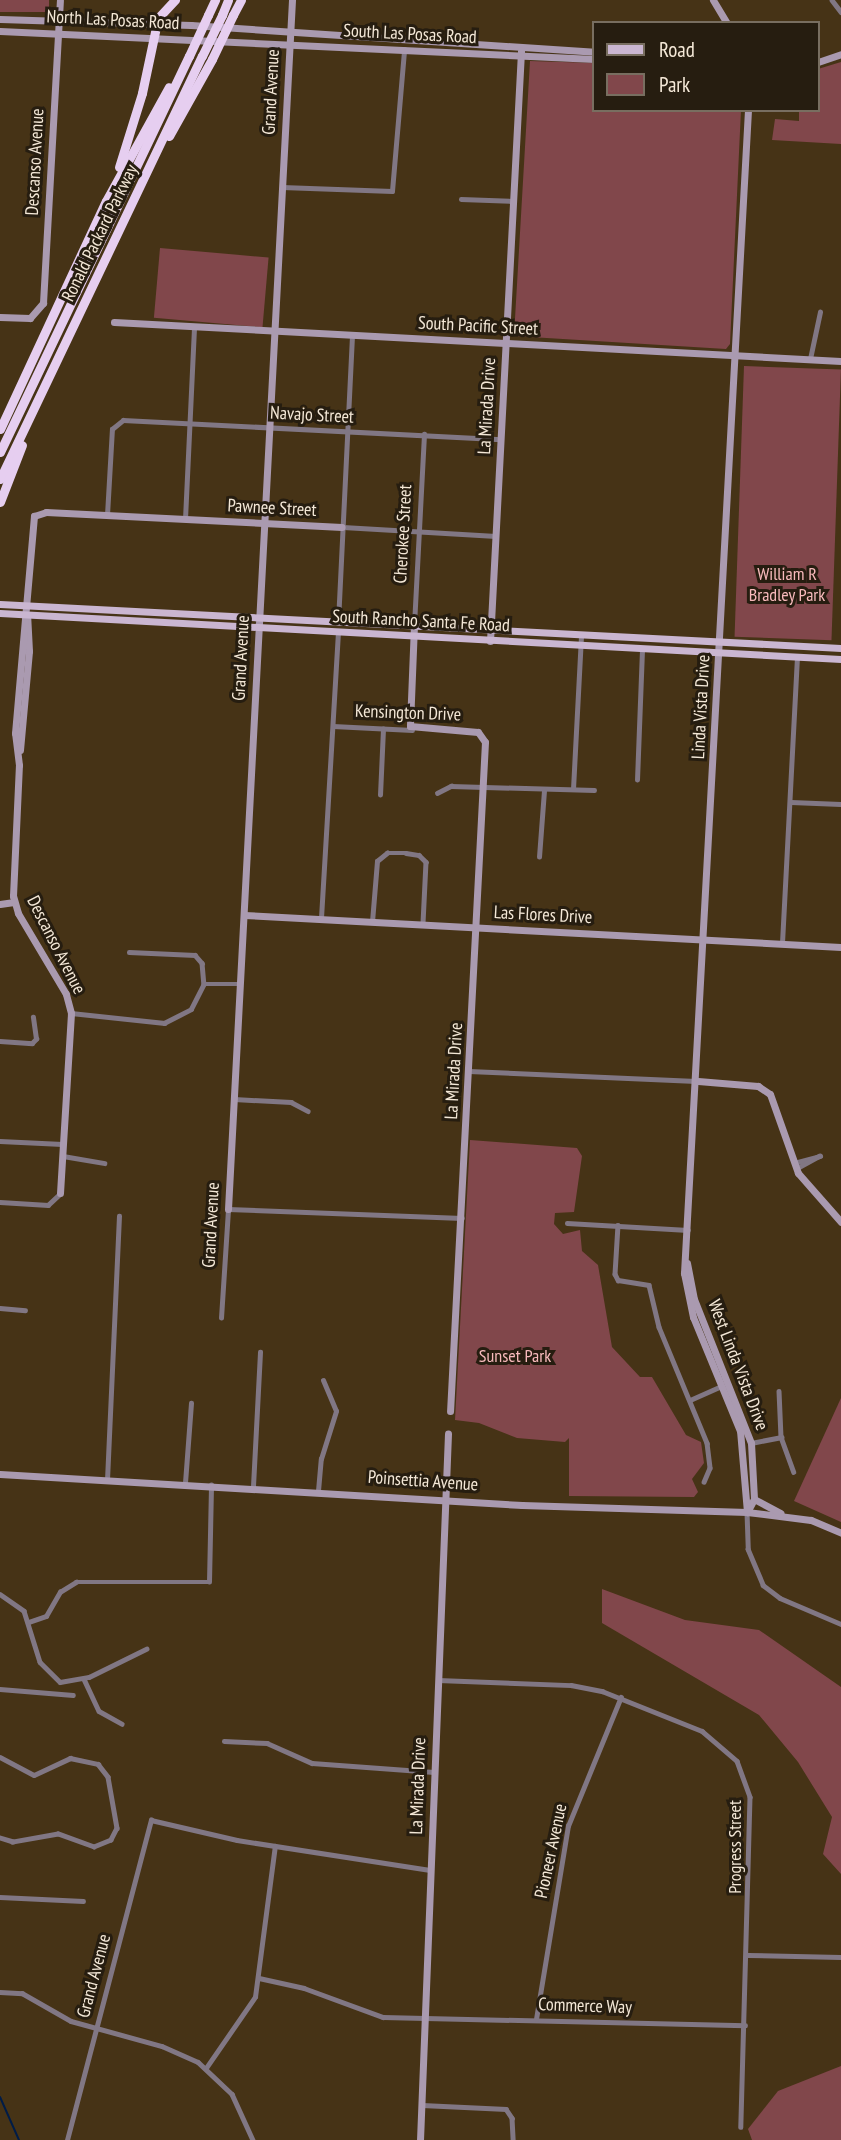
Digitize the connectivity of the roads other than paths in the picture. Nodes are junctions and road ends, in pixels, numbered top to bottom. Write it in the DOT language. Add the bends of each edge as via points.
graph roads {
  1 [pos="60,0"];
  2 [pos="175,0"];
  3 [pos="215,0"];
  4 [pos="228,0"];
  5 [pos="241,0"];
  6 [pos="292,0"];
  7 [pos="713,0"];
  8 [pos="832,0"];
  9 [pos="841,12"];
  10 [pos="0,19"];
  11 [pos="726,21"];
  12 [pos="58,22"];
  13 [pos="157,24"];
  14 [pos="236,27"];
  15 [pos="0,31"];
  16 [pos="290,33"];
  17 [pos="58,34"];
  18 [pos="154,37"];
  19 [pos="224,43"];
  20 [pos="289,44"];
  21 [pos="404,49"];
  22 [pos="521,51"];
  23 [pos="592,52"];
  24 [pos="841,54"];
  25 [pos="189,56"];
  26 [pos="592,59"];
  27 [pos="820,61"];
  28 [pos="748,112"];
  29 [pos="282,187"];
  30 [pos="461,200"];
  31 [pos="106,201"];
  32 [pos="513,201"];
  33 [pos="126,214"];
  34 [pos="820,312"];
  35 [pos="0,317"];
  36 [pos="114,322"];
  37 [pos="194,326"];
  38 [pos="274,330"];
  39 [pos="352,335"];
  40 [pos="506,343"];
  41 [pos="736,356"];
  42 [pos="810,359"];
  43 [pos="841,361"];
  44 [pos="45,385"];
  45 [pos="190,423"];
  46 [pos="0,427"];
  47 [pos="269,427"];
  48 [pos="347,430"];
  49 [pos="424,434"];
  50 [pos="500,439"];
  51 [pos="0,452"];
  52 [pos="0,479"];
  53 [pos="0,502"];
  54 [pos="46,512"];
  55 [pos="107,515"];
  56 [pos="185,519"];
  57 [pos="264,523"];
  58 [pos="342,527"];
  59 [pos="419,531"];
  60 [pos="496,536"];
  61 [pos="0,604"];
  62 [pos="27,604"];
  63 [pos="0,613"];
  64 [pos="27,615"];
  65 [pos="206,615"];
  66 [pos="259,618"];
  67 [pos="338,622"];
  68 [pos="190,624"];
  69 [pos="414,625"];
  70 [pos="258,628"];
  71 [pos="491,630"];
  72 [pos="338,632"];
  73 [pos="581,635"];
  74 [pos="414,636"];
  75 [pos="490,641"];
  76 [pos="720,642"];
  77 [pos="580,646"];
  78 [pos="841,648"];
  79 [pos="642,649"];
  80 [pos="720,653"];
  81 [pos="797,657"];
  82 [pos="841,659"];
  83 [pos="333,726"];
  84 [pos="383,729"];
  85 [pos="412,730"];
  86 [pos="481,734"];
  87 [pos="637,780"];
  88 [pos="483,787"];
  89 [pos="573,789"];
  90 [pos="544,790"];
  91 [pos="594,790"];
  92 [pos="437,793"];
  93 [pos="380,795"];
  94 [pos="790,802"];
  95 [pos="841,804"];
  96 [pos="539,857"];
  97 [pos="14,902"];
  98 [pos="0,904"];
  99 [pos="244,915"];
  100 [pos="321,918"];
  101 [pos="372,922"];
  102 [pos="424,924"];
  103 [pos="476,927"];
  104 [pos="705,939"];
  105 [pos="782,944"];
  106 [pos="841,947"];
  107 [pos="129,952"];
  108 [pos="204,984"];
  109 [pos="240,984"];
  110 [pos="71,1013"];
  111 [pos="33,1017"];
  112 [pos="0,1041"];
  113 [pos="470,1071"];
  114 [pos="698,1082"];
  115 [pos="234,1099"];
  116 [pos="308,1111"];
  117 [pos="0,1141"];
  118 [pos="62,1144"];
  119 [pos="63,1156"];
  120 [pos="104,1163"];
  121 [pos="794,1166"];
  122 [pos="60,1193"];
  123 [pos="0,1202"];
  124 [pos="228,1209"];
  125 [pos="119,1216"];
  126 [pos="462,1218"];
  127 [pos="841,1222"];
  128 [pos="567,1223"];
  129 [pos="618,1225"];
  130 [pos="690,1230"];
  131 [pos="686,1262"];
  132 [pos="0,1308"];
  133 [pos="25,1310"];
  134 [pos="221,1318"];
  135 [pos="260,1352"];
  136 [pos="323,1381"];
  137 [pos="730,1383"];
  138 [pos="721,1386"];
  139 [pos="779,1391"];
  140 [pos="690,1400"];
  141 [pos="191,1404"];
  142 [pos="450,1411"];
  143 [pos="449,1434"];
  144 [pos="782,1437"];
  145 [pos="751,1443"];
  146 [pos="794,1472"];
  147 [pos="0,1474"];
  148 [pos="107,1480"];
  149 [pos="704,1482"];
  150 [pos="185,1483"];
  151 [pos="211,1483"];
  152 [pos="253,1486"];
  153 [pos="318,1490"];
  154 [pos="446,1498"];
  155 [pos="754,1499"];
  156 [pos="747,1511"];
  157 [pos="784,1515"];
  158 [pos="841,1533"];
  159 [pos="0,1594"];
  160 [pos="29,1622"];
  161 [pos="841,1624"];
  162 [pos="146,1649"];
  163 [pos="84,1678"];
  164 [pos="438,1680"];
  165 [pos="0,1689"];
  166 [pos="73,1695"];
  167 [pos="621,1697"];
  168 [pos="121,1724"];
  169 [pos="224,1741"];
  170 [pos="0,1757"];
  171 [pos="434,1772"];
  172 [pos="0,1838"];
  173 [pos="275,1846"];
  174 [pos="431,1870"];
  175 [pos="0,1897"];
  176 [pos="83,1901"];
  177 [pos="748,1955"];
  178 [pos="841,1957"];
  179 [pos="259,1978"];
  180 [pos="0,1992"];
  181 [pos="424,2017"];
  182 [pos="537,2019"];
  183 [pos="746,2025"];
  184 [pos="96,2029"];
  185 [pos="206,2068"];
  186 [pos="421,2105"];
  187 [pos="741,2127"];
  188 [pos="67,2140"];
  189 [pos="253,2140"];
  190 [pos="420,2140"];
  191 [pos="513,2140"];
  1 -- 12 [label="street, Descanso Avenue"];
  2 -- 13 [label="highway" via="160,13"];
  3 -- 25 [label="highway, Ronald Packard Parkway, bridge"];
  4 -- 33 [label="highway, Ronald Packard Parkway, bridge"];
  5 -- 33 [label="highway, bridge"];
  6 -- 16 [label="street, Grand Avenue"];
  7 -- 11 [label="street"];
  8 -- 9 [label="street"];
  10 -- 12 [label="street, North Las Posas Road"];
  12 -- 13 [label="street, North Las Posas Road"];
  12 -- 17 [label="street, Descanso Avenue"];
  13 -- 14 [label="street, North Las Posas Road"];
  13 -- 18 [label="highway"];
  14 -- 16 [label="street, South Las Posas Road"];
  15 -- 17 [label="street, North Las Posas Road"];
  16 -- 20 [label="street, Grand Avenue"];
  16 -- 22 [label="street, South Las Posas Road"];
  17 -- 18 [label="street, North Las Posas Road"];
  17 -- 35 [label="street, Descanso Avenue" via="43,303 30,318"];
  18 -- 19 [label="street, North Las Posas Road"];
  18 -- 31 [label="highway" via="134,123"];
  19 -- 20 [label="street, South Las Posas Road"];
  20 -- 21 [label="street, South Las Posas Road"];
  20 -- 29 [label="street, Grand Avenue"];
  21 -- 22 [label="street, South Las Posas Road"];
  21 -- 29 [label="street" via="392,191"];
  22 -- 23 [label="street, South Las Posas Road"];
  22 -- 26 [label="street, South Las Posas Road"];
  22 -- 32 [label="street, La Mirada Drive"];
  24 -- 27 [label="street"];
  25 -- 31 [label="highway"];
  25 -- 51 [label="highway, Ronald Packard Parkway"];
  28 -- 41 [label="street, Linda Vista Drive"];
  29 -- 38 [label="street, Grand Avenue"];
  30 -- 32 [label="street"];
  31 -- 46 [label="highway"];
  32 -- 40 [label="street, La Mirada Drive"];
  33 -- 44 [label="highway, Ronald Packard Parkway"];
  34 -- 42 [label="street"];
  36 -- 37 [label="street, South Pacific Street"];
  37 -- 38 [label="street, South Pacific Street"];
  37 -- 45 [label="street"];
  38 -- 39 [label="street, South Pacific Street"];
  38 -- 47 [label="street, Grand Avenue"];
  39 -- 40 [label="street, South Pacific Street"];
  39 -- 48 [label="street"];
  40 -- 41 [label="street, South Pacific Street"];
  40 -- 50 [label="street, La Mirada Drive"];
  41 -- 42 [label="street, South Pacific Street"];
  41 -- 76 [label="street, Linda Vista Drive"];
  42 -- 43 [label="street, South Pacific Street"];
  44 -- 52 [label="highway, Ronald Packard Parkway"];
  44 -- 53 [label="highway"];
  45 -- 47 [label="street, Navajo Street"];
  45 -- 55 [label="street, Navajo Street" via="123,420 112,429"];
  45 -- 56 [label="street"];
  47 -- 48 [label="street, Navajo Street"];
  47 -- 57 [label="street, Grand Avenue"];
  48 -- 49 [label="street, Navajo Street"];
  48 -- 58 [label="street"];
  49 -- 50 [label="street, Navajo Street"];
  49 -- 59 [label="street, Cherokee Street"];
  50 -- 60 [label="street, La Mirada Drive"];
  54 -- 55 [label="street, Pawnee Street"];
  54 -- 62 [label="street, Descanso Avenue" via="36,513 32,520"];
  55 -- 56 [label="street, Pawnee Street"];
  56 -- 57 [label="street, Pawnee Street"];
  57 -- 58 [label="street, Pawnee Street"];
  57 -- 66 [label="street, Grand Avenue"];
  58 -- 59 [label="street, Pawnee Street"];
  58 -- 67 [label="street"];
  59 -- 60 [label="street, Pawnee Street"];
  59 -- 69 [label="street, Cherokee Street"];
  60 -- 71 [label="street, La Mirada Drive"];
  61 -- 62 [label="main road, South Rancho Santa Fe Road"];
  62 -- 64 [label="street, Descanso Avenue"];
  62 -- 65 [label="main road, South Rancho Santa Fe Road"];
  63 -- 64 [label="main road, South Rancho Santa Fe Road"];
  64 -- 68 [label="main road, South Rancho Santa Fe Road"];
  64 -- 97 [label="street, Descanso Avenue" via="16,720"];
  65 -- 66 [label="main road, South Rancho Santa Fe Road"];
  65 -- 68 [label="main road"];
  66 -- 67 [label="main road, South Rancho Santa Fe Road"];
  66 -- 70 [label="street, Grand Avenue"];
  67 -- 69 [label="main road, South Rancho Santa Fe Road"];
  68 -- 70 [label="main road, South Rancho Santa Fe Road"];
  69 -- 71 [label="main road, South Rancho Santa Fe Road"];
  69 -- 74 [label="street, Cherokee Street"];
  70 -- 72 [label="main road, South Rancho Santa Fe Road"];
  70 -- 99 [label="street, Grand Avenue"];
  71 -- 73 [label="main road, South Rancho Santa Fe Road"];
  71 -- 75 [label="street, La Mirada Drive"];
  72 -- 74 [label="main road, South Rancho Santa Fe Road"];
  72 -- 83 [label="street"];
  73 -- 76 [label="main road, South Rancho Santa Fe Road"];
  73 -- 77 [label="street"];
  74 -- 75 [label="main road, South Rancho Santa Fe Road"];
  74 -- 85 [label="street, Cherokee Street"];
  75 -- 77 [label="main road, South Rancho Santa Fe Road"];
  76 -- 78 [label="main road, South Rancho Santa Fe Road"];
  76 -- 80 [label="street, Linda Vista Drive"];
  77 -- 79 [label="main road, South Rancho Santa Fe Road"];
  77 -- 89 [label="street"];
  79 -- 80 [label="main road, South Rancho Santa Fe Road"];
  79 -- 87 [label="street"];
  80 -- 81 [label="main road, South Rancho Santa Fe Road"];
  80 -- 104 [label="street, Linda Vista Drive"];
  81 -- 82 [label="main road, South Rancho Santa Fe Road"];
  81 -- 94 [label="street"];
  83 -- 84 [label="street, Kensington Drive"];
  83 -- 100 [label="street"];
  84 -- 85 [label="street, Kensington Drive"];
  84 -- 93 [label="street"];
  85 -- 86 [label="street, Kensington Drive"];
  86 -- 88 [label="street, La Mirada Drive" via="485,742"];
  88 -- 90 [label="street"];
  88 -- 92 [label="street" via="451,786"];
  88 -- 103 [label="street, La Mirada Drive"];
  89 -- 90 [label="street"];
  89 -- 91 [label="street"];
  90 -- 96 [label="street"];
  94 -- 95 [label="street"];
  94 -- 105 [label="street"];
  97 -- 98 [label="street"];
  97 -- 110 [label="street, Descanso Avenue" via="66,994"];
  99 -- 100 [label="street, Las Flores Drive"];
  99 -- 109 [label="street, Grand Avenue"];
  100 -- 101 [label="street, Las Flores Drive"];
  101 -- 102 [label="street, Las Flores Drive"];
  101 -- 102 [label="street" via="377,861 387,853 405,853 419,855 426,862"];
  102 -- 103 [label="street, Las Flores Drive"];
  103 -- 104 [label="street, Las Flores Drive"];
  103 -- 113 [label="street, La Mirada Drive"];
  104 -- 105 [label="street, Las Flores Drive"];
  104 -- 114 [label="street, Linda Vista Drive"];
  105 -- 106 [label="street, Las Flores Drive"];
  107 -- 108 [label="street" via="192,954 202,963"];
  108 -- 109 [label="street"];
  108 -- 110 [label="street" via="191,1009 164,1023"];
  109 -- 115 [label="street, Grand Avenue"];
  110 -- 118 [label="street, Descanso Avenue"];
  111 -- 112 [label="street" via="36,1039 32,1043"];
  113 -- 114 [label="street"];
  113 -- 126 [label="street, La Mirada Drive"];
  114 -- 121 [label="street" via="758,1086 770,1094"];
  114 -- 130 [label="street, West Linda Vista Drive"];
  115 -- 116 [label="street" via="291,1102"];
  115 -- 124 [label="street, Grand Avenue"];
  117 -- 118 [label="street"];
  118 -- 119 [label="street, Descanso Avenue"];
  119 -- 120 [label="street"];
  119 -- 122 [label="street, Descanso Avenue"];
  121 -- 121 [label="street" via="820,1156"];
  121 -- 127 [label="street"];
  122 -- 123 [label="street" via="48,1205"];
  124 -- 126 [label="street"];
  124 -- 134 [label="street, Grand Avenue"];
  125 -- 148 [label="street"];
  126 -- 142 [label="street, La Mirada Drive"];
  128 -- 129 [label="street"];
  129 -- 130 [label="street"];
  129 -- 140 [label="street" via="615,1273 618,1280 649,1285 659,1327"];
  130 -- 131 [label="street, West Linda Vista Drive"];
  131 -- 137 [label="street, West Linda Vista Drive" via="694,1299"];
  131 -- 138 [label="street, West Linda Vista Drive" via="687,1301"];
  132 -- 133 [label="street"];
  135 -- 152 [label="street"];
  136 -- 153 [label="street" via="336,1411 321,1459"];
  137 -- 138 [label="street"];
  137 -- 145 [label="street, West Linda Vista Drive"];
  138 -- 140 [label="street"];
  138 -- 156 [label="street, West Linda Vista Drive" via="743,1444"];
  139 -- 144 [label="street"];
  140 -- 149 [label="street" via="710,1455"];
  141 -- 150 [label="street"];
  143 -- 154 [label="street, La Mirada Drive"];
  144 -- 145 [label="street"];
  144 -- 146 [label="street"];
  145 -- 155 [label="street, West Linda Vista Drive"];
  147 -- 148 [label="street, Poinsettia Avenue"];
  148 -- 150 [label="street, Poinsettia Avenue"];
  150 -- 151 [label="street, Poinsettia Avenue"];
  151 -- 152 [label="street, Poinsettia Avenue"];
  151 -- 160 [label="street" via="209,1582 134,1579 125,1584 66,1586 46,1616"];
  152 -- 153 [label="street, Poinsettia Avenue"];
  153 -- 154 [label="street, Poinsettia Avenue"];
  154 -- 156 [label="street, Poinsettia Avenue" via="522,1505"];
  154 -- 164 [label="street, La Mirada Drive"];
  155 -- 156 [label="street"];
  155 -- 157 [label="street"];
  156 -- 157 [label="street, Poinsettia Avenue"];
  156 -- 161 [label="street" via="748,1549 763,1585 780,1598"];
  157 -- 158 [label="street, Poinsettia Avenue"];
  159 -- 160 [label="street" via="19,1605"];
  160 -- 163 [label="street" via="47,1673 60,1682"];
  162 -- 163 [label="street"];
  163 -- 168 [label="street" via="99,1711"];
  164 -- 167 [label="street, Progress Street" via="571,1685"];
  164 -- 171 [label="street, La Mirada Drive"];
  165 -- 166 [label="street"];
  167 -- 177 [label="street, Progress Street" via="716,1740 744,1774 750,1796"];
  167 -- 182 [label="street, Pioneer Avenue" via="568,1826"];
  169 -- 171 [label="street" via="267,1742 312,1763"];
  170 -- 172 [label="street" via="34,1775 70,1758 98,1764 108,1777 117,1828 111,1840 94,1847 58,1834 13,1842"];
  171 -- 174 [label="street, La Mirada Drive"];
  173 -- 174 [label="street"];
  173 -- 179 [label="street"];
  173 -- 184 [label="street, Grand Avenue" via="152,1820"];
  174 -- 181 [label="street, La Mirada Drive"];
  175 -- 176 [label="street"];
  177 -- 178 [label="street"];
  177 -- 183 [label="street, Progress Street"];
  179 -- 181 [label="street, Commerce Way" via="304,1988 371,2014"];
  179 -- 185 [label="street" via="246,2016"];
  180 -- 184 [label="street" via="22,1993 71,2021"];
  181 -- 182 [label="street, Commerce Way"];
  181 -- 186 [label="street, La Mirada Drive"];
  182 -- 183 [label="street, Commerce Way"];
  183 -- 187 [label="street, Progress Street"];
  184 -- 185 [label="street" via="181,2053"];
  184 -- 188 [label="street, Grand Avenue"];
  185 -- 189 [label="street" via="232,2094"];
  186 -- 190 [label="street, La Mirada Drive"];
  186 -- 191 [label="street" via="506,2109 512,2118"];
}
